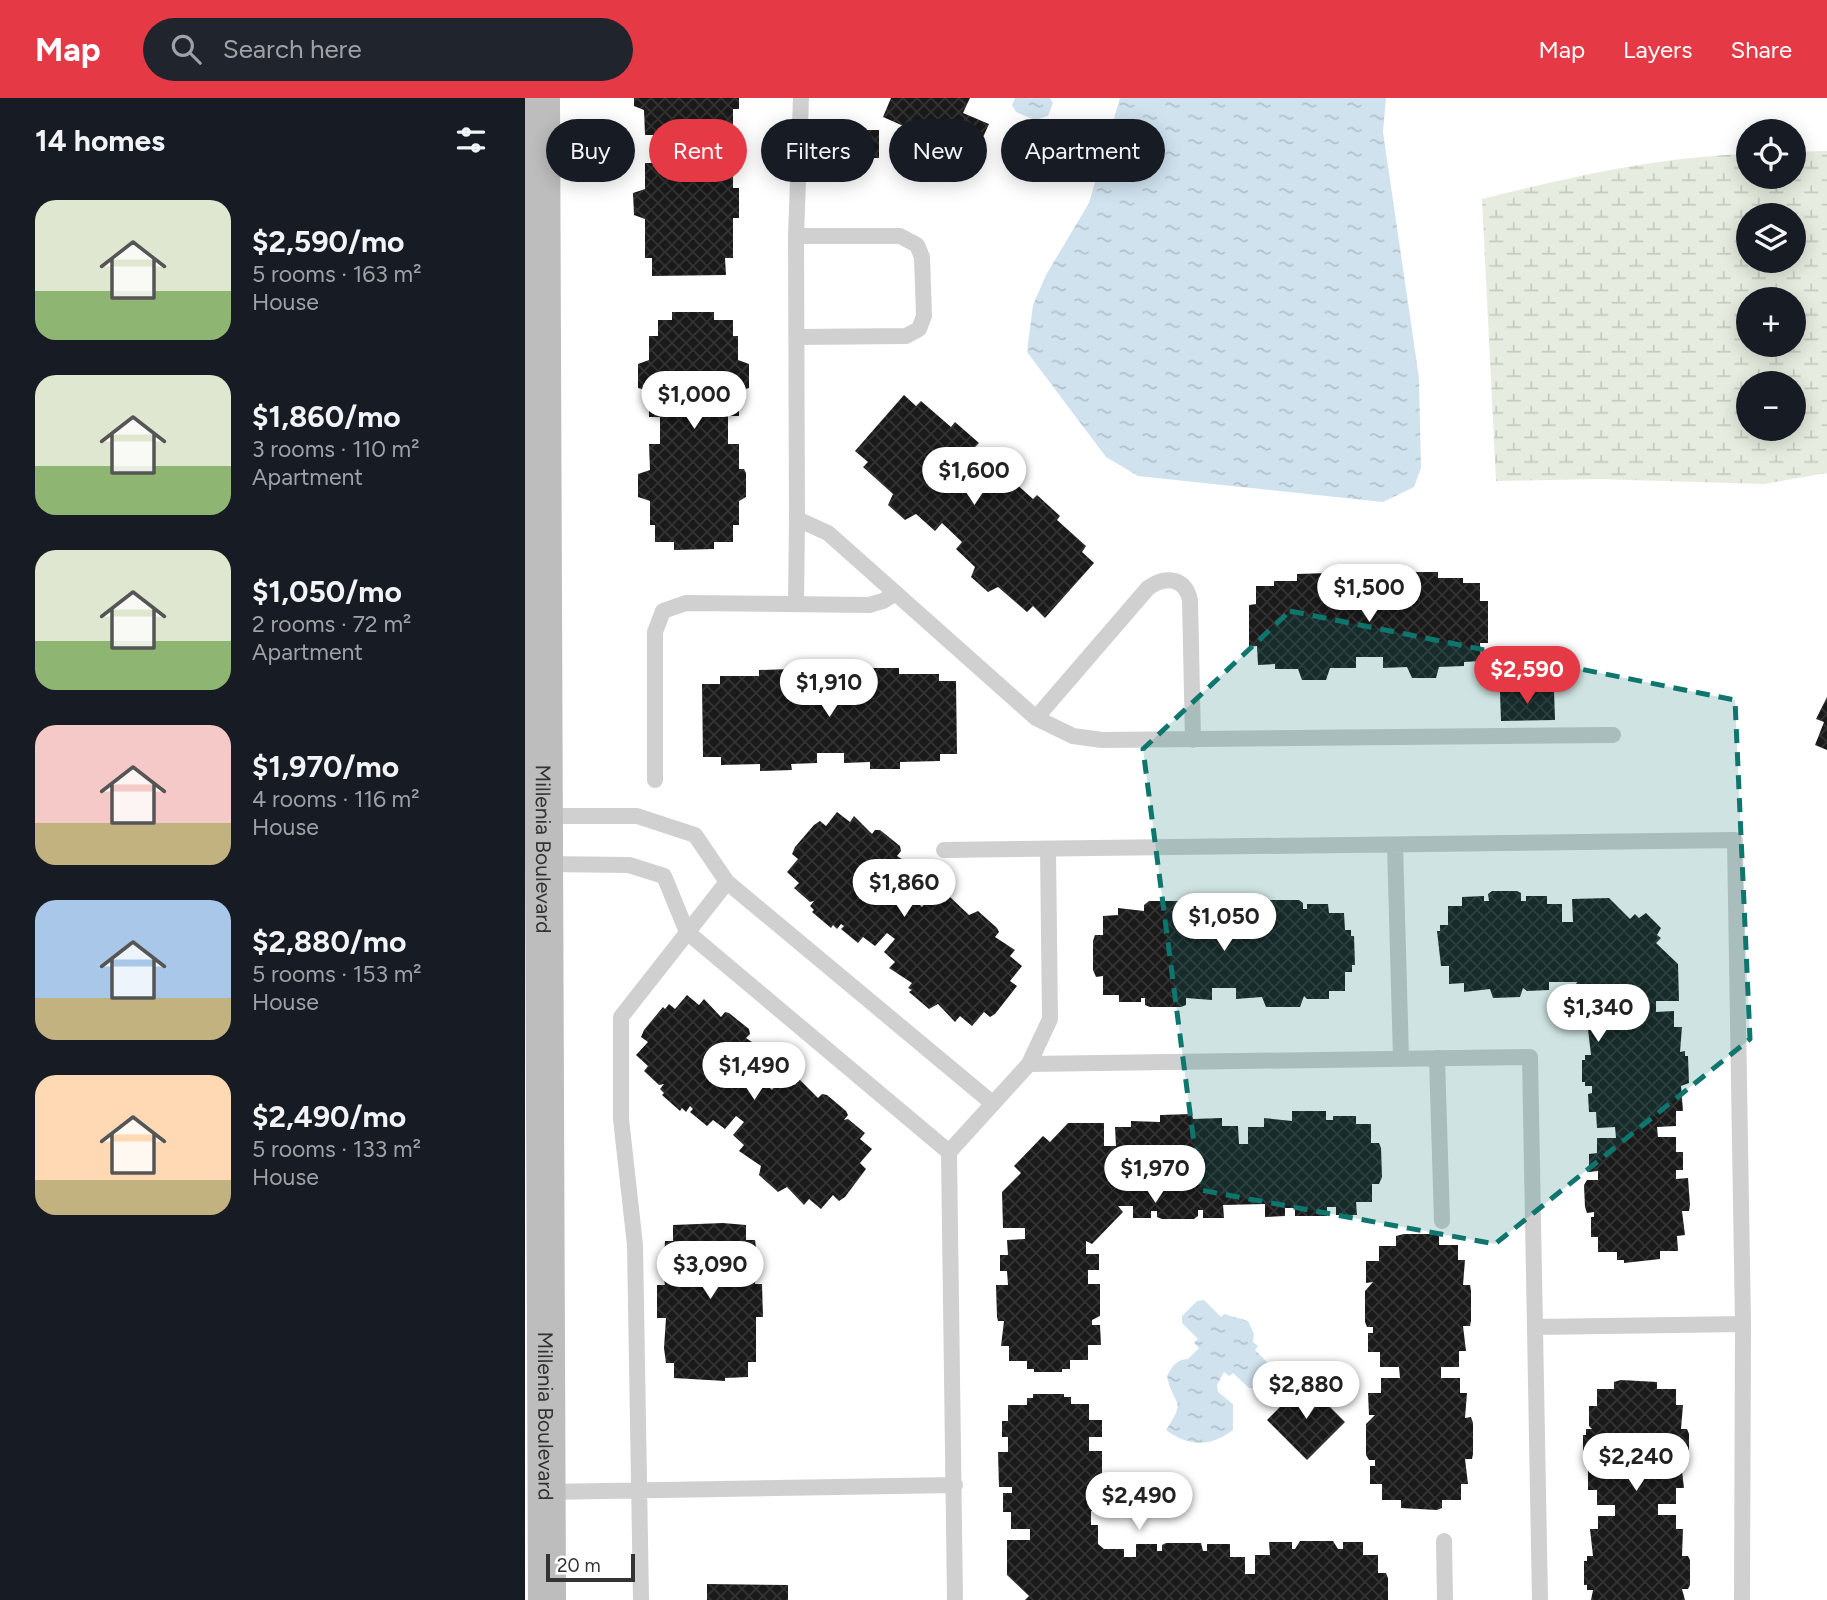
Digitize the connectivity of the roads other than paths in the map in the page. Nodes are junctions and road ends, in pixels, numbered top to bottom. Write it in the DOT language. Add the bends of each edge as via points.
graph roads {
  1 [pos="541,98"];
  2 [pos="801,98"];
  3 [pos="796,236"];
  4 [pos="797,337"];
  5 [pos="797,519"];
  6 [pos="895,593"];
  7 [pos="796,604"];
  8 [pos="1036,718"];
  9 [pos="1613,735"];
  10 [pos="1193,740"];
  11 [pos="655,779"];
  12 [pos="534,816"];
  13 [pos="1395,845"];
  14 [pos="1048,849"];
  15 [pos="944,850"];
  16 [pos="534,864"];
  17 [pos="727,882"];
  18 [pos="687,932"];
  19 [pos="1401,1058"];
  20 [pos="1437,1058"];
  21 [pos="1029,1064"];
  22 [pos="991,1102"];
  23 [pos="949,1152"];
  24 [pos="1442,1221"];
  25 [pos="1743,1324"];
  26 [pos="1535,1327"];
  27 [pos="954,1485"];
  28 [pos="638,1491"];
  29 [pos="547,1492"];
  30 [pos="1444,1541"];
  31 [pos="547,1600"];
  32 [pos="641,1600"];
  33 [pos="955,1600"];
  34 [pos="1445,1600"];
  35 [pos="1540,1600"];
  36 [pos="1742,1600"];
  1 -- 12 [label="street, Millenia Boulevard"];
  2 -- 3 [label="lane"];
  3 -- 4 [label="lane"];
  3 -- 4 [label="lane" via="907,237 922,257 924,316 919,329 900,337"];
  4 -- 5 [label="lane"];
  5 -- 6 [label="lane" via="828,533"];
  5 -- 7 [label="lane"];
  6 -- 7 [label="lane" via="869,605"];
  6 -- 8 [label="lane"];
  7 -- 11 [label="lane" via="686,603 663,611 655,632"];
  8 -- 10 [label="lane" via="1060,732 1086,739"];
  8 -- 10 [label="lane" via="1148,588 1174,580 1185,587 1190,600"];
  9 -- 10 [label="lane"];
  12 -- 16 [label="street, Millenia Boulevard"];
  12 -- 17 [label="lane" via="637,816 695,835"];
  13 -- 14 [label="lane"];
  13 -- 19 [label="lane"];
  13 -- 25 [label="lane" via="1735,840"];
  14 -- 15 [label="lane"];
  14 -- 21 [label="lane" via="1050,1019"];
  16 -- 18 [label="lane" via="629,865 664,876"];
  16 -- 29 [label="street, Millenia Boulevard"];
  17 -- 18 [label="lane"];
  17 -- 22 [label="lane"];
  18 -- 23 [label="lane"];
  18 -- 28 [label="lane" via="621,1017 621,1119 635,1245"];
  19 -- 20 [label="lane"];
  19 -- 21 [label="lane"];
  20 -- 24 [label="lane"];
  20 -- 26 [label="lane" via="1530,1057"];
  21 -- 22 [label="lane"];
  22 -- 23 [label="lane"];
  23 -- 27 [label="lane"];
  25 -- 26 [label="lane"];
  25 -- 36 [label="lane"];
  26 -- 35 [label="lane"];
  27 -- 28 [label="lane"];
  27 -- 33 [label="lane"];
  28 -- 29 [label="lane"];
  28 -- 32 [label="lane"];
  29 -- 31 [label="street, Millenia Boulevard"];
  30 -- 34 [label="lane"];
}
